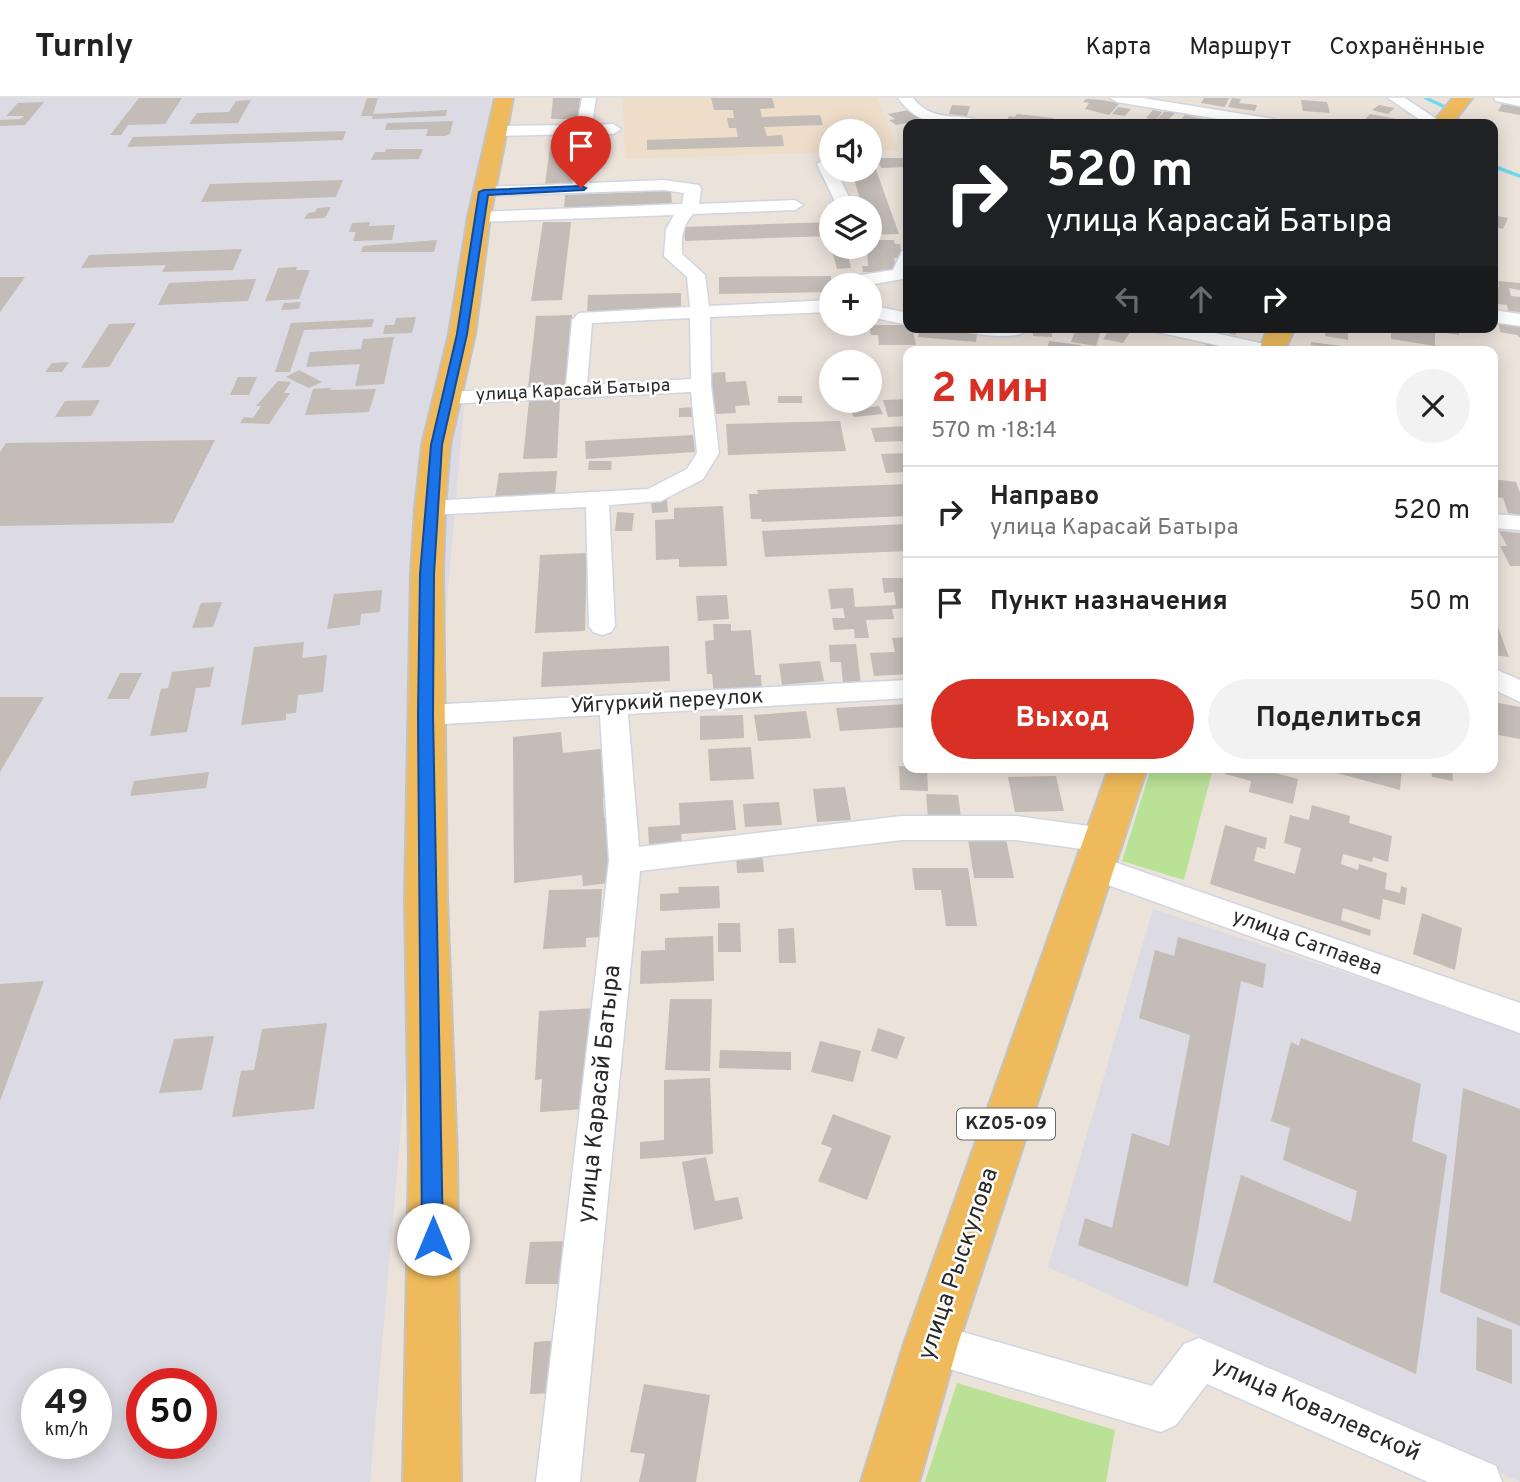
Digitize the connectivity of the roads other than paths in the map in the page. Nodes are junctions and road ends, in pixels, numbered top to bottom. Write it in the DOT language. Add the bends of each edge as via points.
graph roads {
  1 [pos="589,98"];
  2 [pos="905,98"];
  3 [pos="1117,98"];
  4 [pos="1395,98"];
  5 [pos="1501,98"];
  6 [pos="1461,100"];
  7 [pos="1520,102"];
  8 [pos="499,115"];
  9 [pos="937,119"];
  10 [pos="1244,119"];
  11 [pos="1428,119"];
  12 [pos="1446,119"];
  13 [pos="613,129"];
  14 [pos="584,130"];
  15 [pos="581,188"];
  16 [pos="481,205"];
  17 [pos="796,205"];
  18 [pos="690,208"];
  19 [pos="903,268"];
  20 [pos="882,277"];
  21 [pos="819,306"];
  22 [pos="700,311"];
  23 [pos="882,314"];
  24 [pos="1498,317"];
  25 [pos="903,318"];
  26 [pos="1520,320"];
  27 [pos="1188,333"];
  28 [pos="1248,346"];
  29 [pos="701,384"];
  30 [pos="576,390"];
  31 [pos="446,398"];
  32 [pos="597,500"];
  33 [pos="430,508"];
  34 [pos="1498,522"];
  35 [pos="1520,523"];
  36 [pos="602,626"];
  37 [pos="1498,680"];
  38 [pos="903,689"];
  39 [pos="1520,692"];
  40 [pos="612,705"];
  41 [pos="426,715"];
  42 [pos="1126,773"];
  43 [pos="1099,854"];
  44 [pos="625,861"];
  45 [pos="1520,1018"];
  46 [pos="931,1344"];
  47 [pos="432,1482"];
  48 [pos="558,1482"];
  49 [pos="890,1482"];
  50 [pos="1479,1482"];
  1 -- 14 [label="street"];
  2 -- 9 [label="street" via="913,111"];
  3 -- 10 [label="street"];
  4 -- 11 [label="street"];
  5 -- 7 [label="street"];
  6 -- 12 [label="main road"];
  8 -- 14 [label="street, улица Карасай Батыра"];
  8 -- 16 [label="main road, улица Карасай Батыра"];
  13 -- 14 [label="street, улица Карасай Батыра"];
  14 -- 15 [label="street"];
  15 -- 16 [label="street"];
  15 -- 18 [label="street" via="664,185 693,189"];
  16 -- 18 [label="street"];
  16 -- 31 [label="main road, улица Карасай Батыра" via="462,334"];
  17 -- 18 [label="street"];
  18 -- 22 [label="street, улица Карасай Батыра" via="681,215 672,237 673,256 696,275"];
  19 -- 20 [label="street" via="901,274"];
  21 -- 22 [label="street"];
  22 -- 29 [label="street, улица Карасай Батыра"];
  22 -- 30 [label="street" via="582,320"];
  23 -- 25 [label="street"];
  24 -- 26 [label="street"];
  27 -- 28 [label="street"];
  29 -- 30 [label="street, улица Карасай Батыра"];
  29 -- 32 [label="street, улица Карасай Батыра" via="708,453 695,474 653,496"];
  30 -- 31 [label="street, улица Карасай Батыра"];
  31 -- 33 [label="main road, улица Карасай Батыра"];
  32 -- 33 [label="street, улица Карасай Батыра"];
  32 -- 36 [label="street"];
  33 -- 41 [label="main road, улица Карасай Батыра"];
  34 -- 35 [label="street"];
  37 -- 39 [label="street"];
  38 -- 40 [label="street, Уйгуркий переулок"];
  40 -- 41 [label="street, Уйгуркий переулок"];
  40 -- 44 [label="street, улица Карасай Батыра"];
  41 -- 47 [label="main road, улица Карасай Батыра" via="433,1158"];
  42 -- 43 [label="main road, улица Рыскулова / KZ05-09"];
  43 -- 44 [label="street, улица Сатпаева" via="1016,828 902,828"];
  43 -- 45 [label="street, улица Сатпаева"];
  43 -- 46 [label="main road, улица Рыскулова / KZ05-09"];
  44 -- 48 [label="street, улица Карасай Батыра"];
  46 -- 49 [label="main road, улица Рыскулова / KZ05-09"];
  46 -- 50 [label="street, улица Ковалевской" via="1161,1410 1199,1359"];
}
